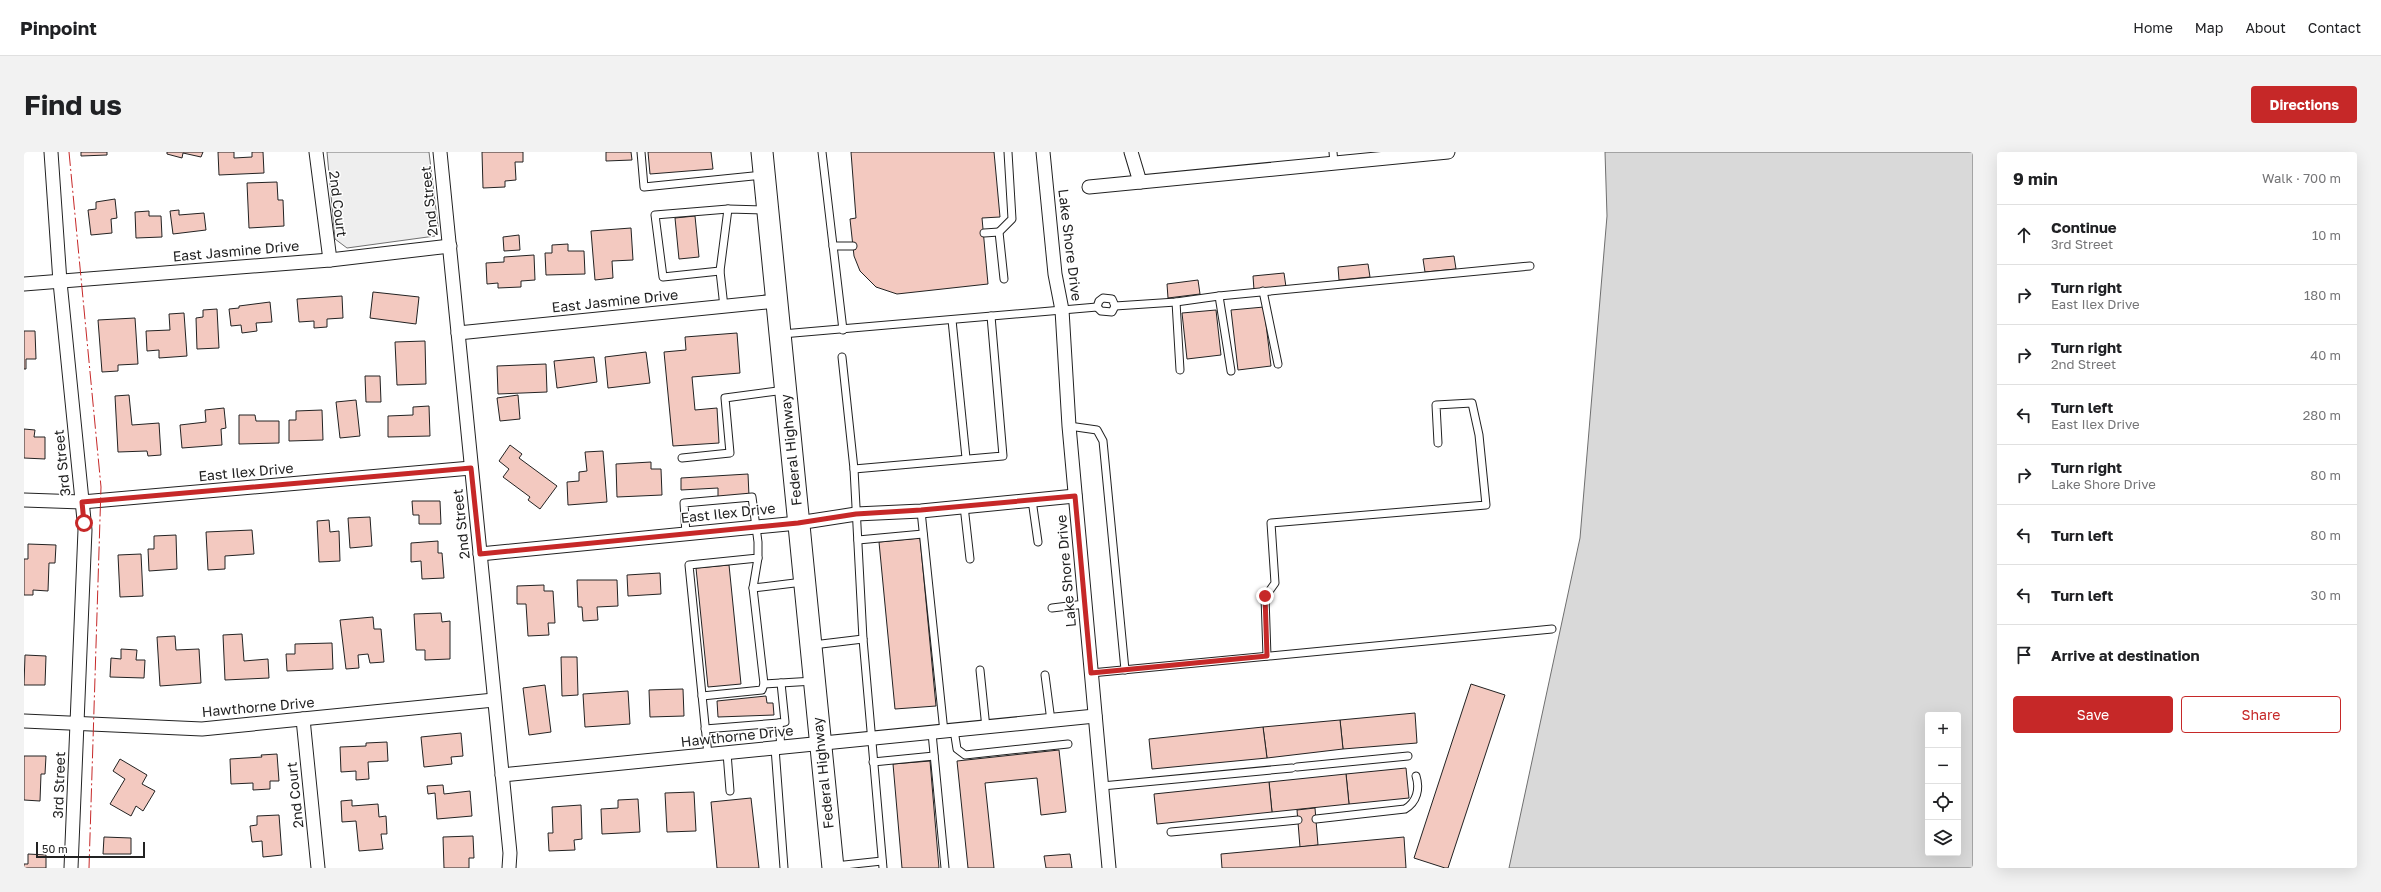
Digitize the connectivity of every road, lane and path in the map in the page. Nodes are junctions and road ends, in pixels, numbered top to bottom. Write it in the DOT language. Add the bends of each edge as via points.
graph roads {
  1 [pos="51,152"];
  2 [pos="316,152"];
  3 [pos="440,152"];
  4 [pos="641,152"];
  5 [pos="762,152"];
  6 [pos="822,152"];
  7 [pos="1008,152"];
  8 [pos="1043,152"];
  9 [pos="1130,152"];
  10 [pos="1448,152"];
  11 [pos="1334,158"];
  12 [pos="763,174"];
  13 [pos="1140,182"];
  14 [pos="1089,187"];
  15 [pos="728,209"];
  16 [pos="767,210"];
  17 [pos="999,232"];
  18 [pos="984,233"];
  19 [pos="450,246"];
  20 [pos="832,246"];
  21 [pos="853,246"];
  22 [pos="330,260"];
  23 [pos="1530,266"];
  24 [pos="720,271"];
  25 [pos="1004,279"];
  26 [pos="60,282"];
  27 [pos="24,284"];
  28 [pos="1263,291"];
  29 [pos="1219,296"];
  30 [pos="776,301"];
  31 [pos="1176,302"];
  32 [pos="724,306"];
  33 [pos="1097,306"];
  34 [pos="1116,306"];
  35 [pos="1062,310"];
  36 [pos="991,316"];
  37 [pos="952,320"];
  38 [pos="843,330"];
  39 [pos="458,333"];
  40 [pos="779,334"];
  41 [pos="842,357"];
  42 [pos="1278,364"];
  43 [pos="1180,370"];
  44 [pos="1231,371"];
  45 [pos="785,390"];
  46 [pos="1069,426"];
  47 [pos="1438,443"];
  48 [pos="682,458"];
  49 [pos="966,458"];
  50 [pos="471,468"];
  51 [pos="854,469"];
  52 [pos="1075,496"];
  53 [pos="24,500"];
  54 [pos="1032,500"];
  55 [pos="82,502"];
  56 [pos="964,506"];
  57 [pos="921,510"];
  58 [pos="856,514"];
  59 [pos="798,523"];
  60 [pos="756,527"];
  61 [pos="686,534"];
  62 [pos="923,534"];
  63 [pos="858,540"];
  64 [pos="1038,542"];
  65 [pos="480,554"];
  66 [pos="758,558"];
  67 [pos="970,559"];
  68 [pos="804,582"];
  69 [pos="753,588"];
  70 [pos="1085,604"];
  71 [pos="1052,608"];
  72 [pos="1552,629"];
  73 [pos="863,639"];
  74 [pos="810,645"];
  75 [pos="1267,656"];
  76 [pos="980,670"];
  77 [pos="1125,670"];
  78 [pos="1091,673"];
  79 [pos="1045,675"];
  80 [pos="814,681"];
  81 [pos="781,683"];
  82 [pos="764,684"];
  83 [pos="702,696"];
  84 [pos="494,700"];
  85 [pos="1095,716"];
  86 [pos="303,719"];
  87 [pos="1052,721"];
  88 [pos="24,722"];
  89 [pos="778,723"];
  90 [pos="77,724"];
  91 [pos="986,728"];
  92 [pos="705,729"];
  93 [pos="944,732"];
  94 [pos="871,739"];
  95 [pos="820,744"];
  96 [pos="1068,744"];
  97 [pos="778,748"];
  98 [pos="727,753"];
  99 [pos="708,755"];
  100 [pos="934,756"];
  101 [pos="1408,756"];
  102 [pos="873,762"];
  103 [pos="502,775"];
  104 [pos="1416,776"];
  105 [pos="1102,786"];
  106 [pos="730,791"];
  107 [pos="1316,819"];
  108 [pos="1298,820"];
  109 [pos="1171,832"];
  110 [pos="882,864"];
  111 [pos="833,867"];
  112 [pos="71,868"];
  113 [pos="318,868"];
  114 [pos="509,868"];
  115 [pos="784,868"];
  116 [pos="945,868"];
  117 [pos="1109,868"];
  1 -- 26 [label="street, 3rd Street"];
  2 -- 22 [label="street, 2nd Court"];
  3 -- 19 [label="street, 2nd Street"];
  4 -- 12 [label="lane" via="644,187"];
  5 -- 12 [label="main road, Federal Highway"];
  6 -- 20 [label="lane"];
  7 -- 17 [label="lane" via="1012,219"];
  8 -- 35 [label="street, Lake Shore Drive" via="1055,274"];
  9 -- 13 [label="street"];
  10 -- 11 [label="street"];
  11 -- 13 [label="street"];
  12 -- 16 [label="main road, Federal Highway"];
  13 -- 14 [label="street"];
  15 -- 16 [label="lane"];
  15 -- 24 [label="lane"];
  15 -- 24 [label="lane" via="655,215 663,277"];
  16 -- 30 [label="main road, Federal Highway"];
  17 -- 18 [label="lane"];
  17 -- 25 [label="lane"];
  19 -- 22 [label="street, East Jasmine Drive"];
  19 -- 39 [label="street, 2nd Street"];
  20 -- 21 [label="lane"];
  20 -- 38 [label="lane"];
  22 -- 26 [label="street, East Jasmine Drive"];
  23 -- 28 [label="lane"];
  24 -- 32 [label="lane"];
  26 -- 27 [label="street, East Jasmine Drive"];
  26 -- 55 [label="street, 3rd Street"];
  28 -- 29 [label="lane"];
  28 -- 42 [label="lane"];
  29 -- 31 [label="lane"];
  29 -- 44 [label="lane"];
  30 -- 32 [label="street, East Jasmine Drive"];
  30 -- 40 [label="main road, Federal Highway"];
  31 -- 34 [label="lane"];
  31 -- 43 [label="lane"];
  32 -- 39 [label="street, East Jasmine Drive"];
  33 -- 34 [label="lane" via="1101,311 1107,312 1112,312"];
  33 -- 34 [label="lane" via="1100,300 1106,298 1112,299"];
  33 -- 35 [label="lane"];
  35 -- 36 [label="lane"];
  35 -- 46 [label="street, Lake Shore Drive"];
  36 -- 37 [label="lane"];
  36 -- 49 [label="lane" via="1003,456"];
  37 -- 38 [label="lane"];
  37 -- 49 [label="lane"];
  38 -- 40 [label="lane"];
  39 -- 50 [label="street, 2nd Street"];
  40 -- 45 [label="main road, Federal Highway"];
  41 -- 51 [label="lane"];
  45 -- 48 [label="lane" via="725,398 730,454"];
  45 -- 59 [label="main road, Federal Highway"];
  46 -- 52 [label="street, Lake Shore Drive"];
  46 -- 77 [label="lane" via="1097,430 1103,441"];
  47 -- 75 [label="lane" via="1436,405 1472,403 1479,435 1486,504 1271,523 1275,583 1265,596"];
  49 -- 51 [label="lane"];
  50 -- 55 [label="street, East Ilex Drive"];
  50 -- 65 [label="street, 2nd Street"];
  51 -- 58 [label="lane"];
  52 -- 54 [label="street, East Ilex Drive"];
  52 -- 70 [label="street, Lake Shore Drive"];
  53 -- 55 [label="street, East Ilex Drive"];
  54 -- 56 [label="street, East Ilex Drive"];
  54 -- 64 [label="lane"];
  55 -- 90 [label="street, 3rd Street" via="85,530"];
  56 -- 57 [label="street, East Ilex Drive"];
  56 -- 67 [label="lane"];
  57 -- 58 [label="street, East Ilex Drive"];
  57 -- 62 [label="lane"];
  58 -- 59 [label="street, East Ilex Drive"];
  58 -- 63 [label="lane"];
  59 -- 60 [label="street, East Ilex Drive"];
  59 -- 68 [label="main road, Federal Highway"];
  60 -- 61 [label="street, East Ilex Drive"];
  60 -- 61 [label="lane" via="752,497 684,503"];
  60 -- 66 [label="lane"];
  61 -- 65 [label="street, East Ilex Drive"];
  62 -- 63 [label="lane"];
  62 -- 93 [label="lane"];
  63 -- 73 [label="lane"];
  65 -- 84 [label="street, 2nd Street"];
  66 -- 69 [label="lane"];
  66 -- 83 [label="lane" via="689,565"];
  68 -- 69 [label="lane"];
  68 -- 74 [label="main road, Federal Highway"];
  69 -- 82 [label="lane"];
  70 -- 71 [label="lane"];
  70 -- 78 [label="street, Lake Shore Drive"];
  72 -- 75 [label="lane"];
  73 -- 74 [label="lane"];
  73 -- 94 [label="lane"];
  74 -- 80 [label="main road, Federal Highway"];
  75 -- 77 [label="lane"];
  76 -- 91 [label="lane"];
  77 -- 78 [label="lane"];
  78 -- 85 [label="street, Lake Shore Drive"];
  79 -- 87 [label="lane"];
  80 -- 81 [label="lane"];
  80 -- 95 [label="main road, Federal Highway"];
  81 -- 82 [label="lane"];
  81 -- 89 [label="lane" via="785,722"];
  82 -- 83 [label="lane" via="762,690"];
  83 -- 92 [label="lane"];
  84 -- 86 [label="street, Hawthorne Drive"];
  84 -- 103 [label="street, 2nd Street"];
  85 -- 87 [label="street, Hawthorne Drive"];
  85 -- 105 [label="street, Lake Shore Drive"];
  86 -- 90 [label="street, Hawthorne Drive" via="202,729"];
  86 -- 113 [label="street, 2nd Court"];
  87 -- 91 [label="street, Hawthorne Drive"];
  88 -- 90 [label="street, Hawthorne Drive"];
  89 -- 92 [label="lane"];
  89 -- 97 [label="lane"];
  90 -- 112 [label="street, 3rd Street"];
  91 -- 93 [label="street, Hawthorne Drive"];
  92 -- 99 [label="lane"];
  93 -- 94 [label="street, Hawthorne Drive"];
  93 -- 96 [label="lane" via="965,755"];
  93 -- 100 [label="lane"];
  94 -- 95 [label="street, Hawthorne Drive"];
  94 -- 102 [label="lane"];
  95 -- 97 [label="street, Hawthorne Drive"];
  95 -- 111 [label="main road, Federal Highway"];
  97 -- 98 [label="street, Hawthorne Drive"];
  97 -- 115 [label="lane"];
  98 -- 99 [label="street, Hawthorne Drive"];
  98 -- 106 [label="lane"];
  99 -- 103 [label="street, Hawthorne Drive"];
  100 -- 102 [label="lane"];
  100 -- 116 [label="lane"];
  101 -- 105 [label="lane"];
  102 -- 110 [label="lane"];
  103 -- 114 [label="street, 2nd Street" via="510,853"];
  104 -- 107 [label="lane" via="1416,796 1405,809"];
  105 -- 117 [label="street, Lake Shore Drive"];
  108 -- 109 [label="lane"];
  110 -- 111 [label="lane"];
}
